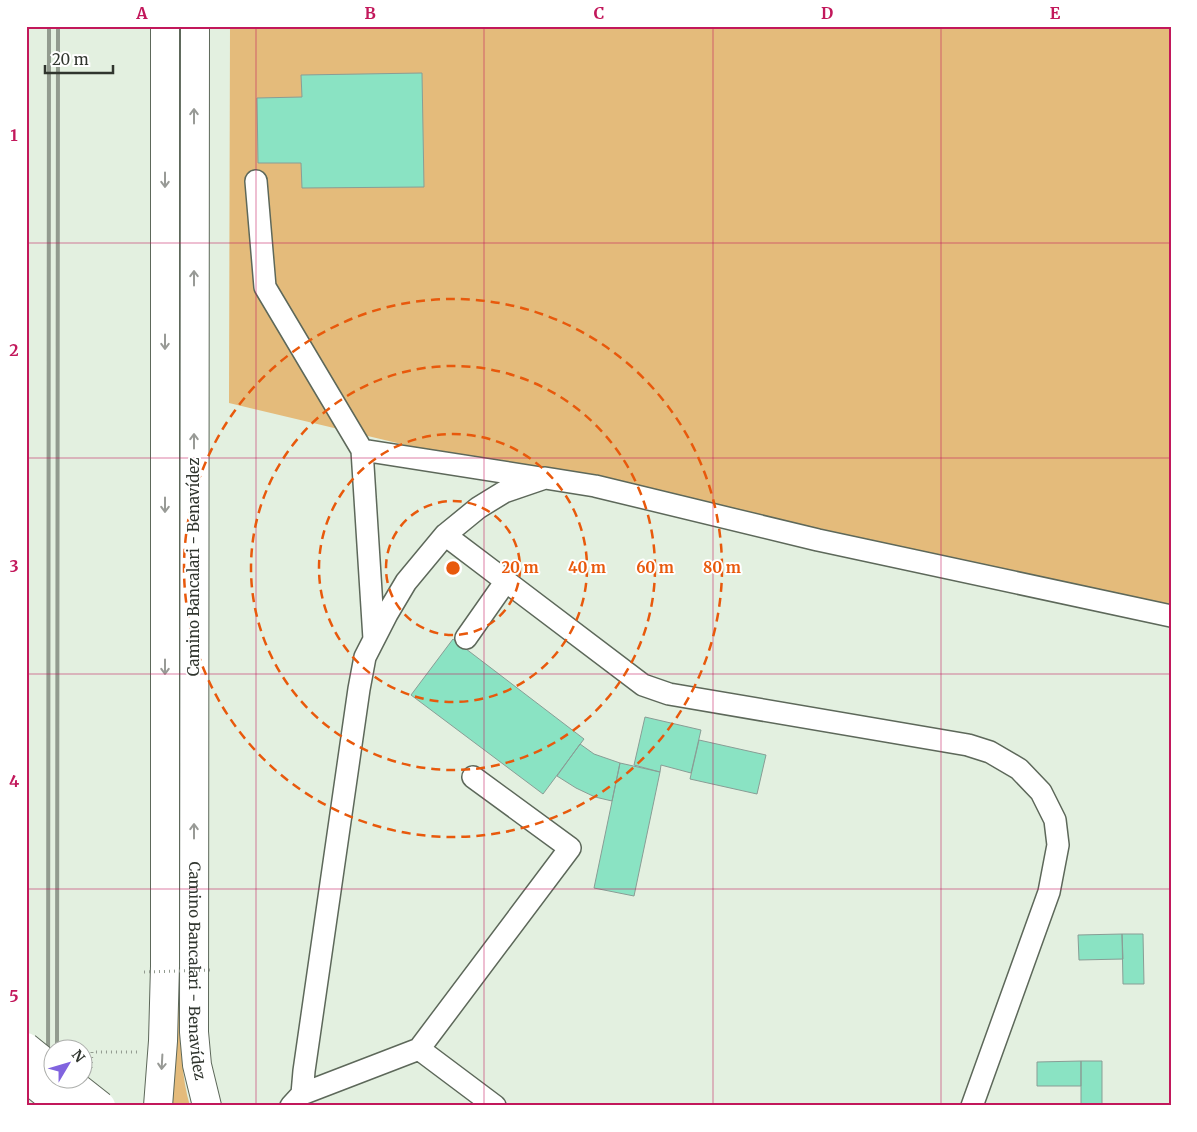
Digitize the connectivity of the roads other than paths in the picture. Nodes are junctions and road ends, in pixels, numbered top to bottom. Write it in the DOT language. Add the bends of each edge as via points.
graph roads {
  1 [pos="165,26"];
  2 [pos="194,26"];
  3 [pos="256,182"];
  4 [pos="362,450"];
  5 [pos="545,478"];
  6 [pos="445,535"];
  7 [pos="506,581"];
  8 [pos="1171,616"];
  9 [pos="466,638"];
  10 [pos="374,639"];
  11 [pos="473,777"];
  12 [pos="26,1047"];
  13 [pos="419,1049"];
  14 [pos="42,1060"];
  15 [pos="26,1078"];
  16 [pos="90,1090"];
  17 [pos="297,1100"];
  18 [pos="61,1106"];
  19 [pos="101,1106"];
  20 [pos="158,1106"];
  21 [pos="206,1106"];
  22 [pos="495,1106"];
  23 [pos="972,1106"];
  1 -- 20 [label="main road, Camino Bancalari - Benavídez, one-way" via="164,966"];
  21 -- 2 [label="main road, Camino Bancalari - Benavídez, one-way" via="194,1032"];
  3 -- 4 [label="lane" via="265,287"];
  4 -- 5 [label="lane"];
  4 -- 10 [label="lane"];
  5 -- 6 [label="lane" via="504,492"];
  5 -- 8 [label="lane" via="595,486 818,540"];
  6 -- 7 [label="lane"];
  6 -- 10 [label="lane" via="406,582"];
  7 -- 9 [label="lane"];
  7 -- 23 [label="lane" via="643,685 669,694 968,744 990,752 1019,769 1041,792 1055,820 1058,845 1048,892"];
  10 -- 17 [label="lane" via="365,657 359,689"];
  11 -- 13 [label="lane" via="570,848"];
  12 -- 14 [label="main road, bridge"];
  13 -- 17 [label="lane"];
  13 -- 22 [label="lane"];
  15 -- 18 [label="main road, bridge"];
  16 -- 19 [label="main road, bridge"];
}
